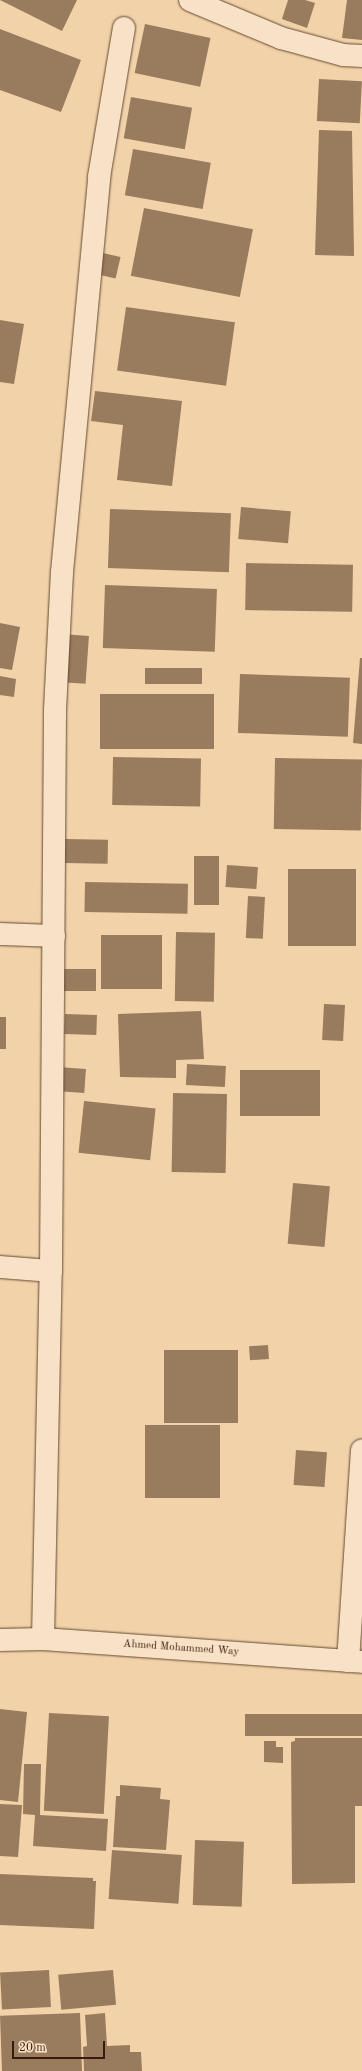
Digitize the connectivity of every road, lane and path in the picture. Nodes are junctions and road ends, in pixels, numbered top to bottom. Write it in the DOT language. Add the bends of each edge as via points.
graph roads {
  1 [pos="190,0"];
  2 [pos="124,28"];
  3 [pos="362,56"];
  4 [pos="0,934"];
  5 [pos="54,936"];
  6 [pos="0,1267"];
  7 [pos="51,1271"];
  8 [pos="362,1450"];
  9 [pos="43,1639"];
  10 [pos="0,1640"];
  11 [pos="355,1661"];
  1 -- 3 [label="street" via="281,38 343,55"];
  2 -- 5 [label="street" via="99,177 62,572 55,710"];
  4 -- 5 [label="street"];
  5 -- 7 [label="street"];
  6 -- 7 [label="street"];
  7 -- 9 [label="street"];
  8 -- 11 [label="street"];
  9 -- 10 [label="street, Ahmed Mohammed Way"];
  9 -- 11 [label="street, Ahmed Mohammed Way"];
}
